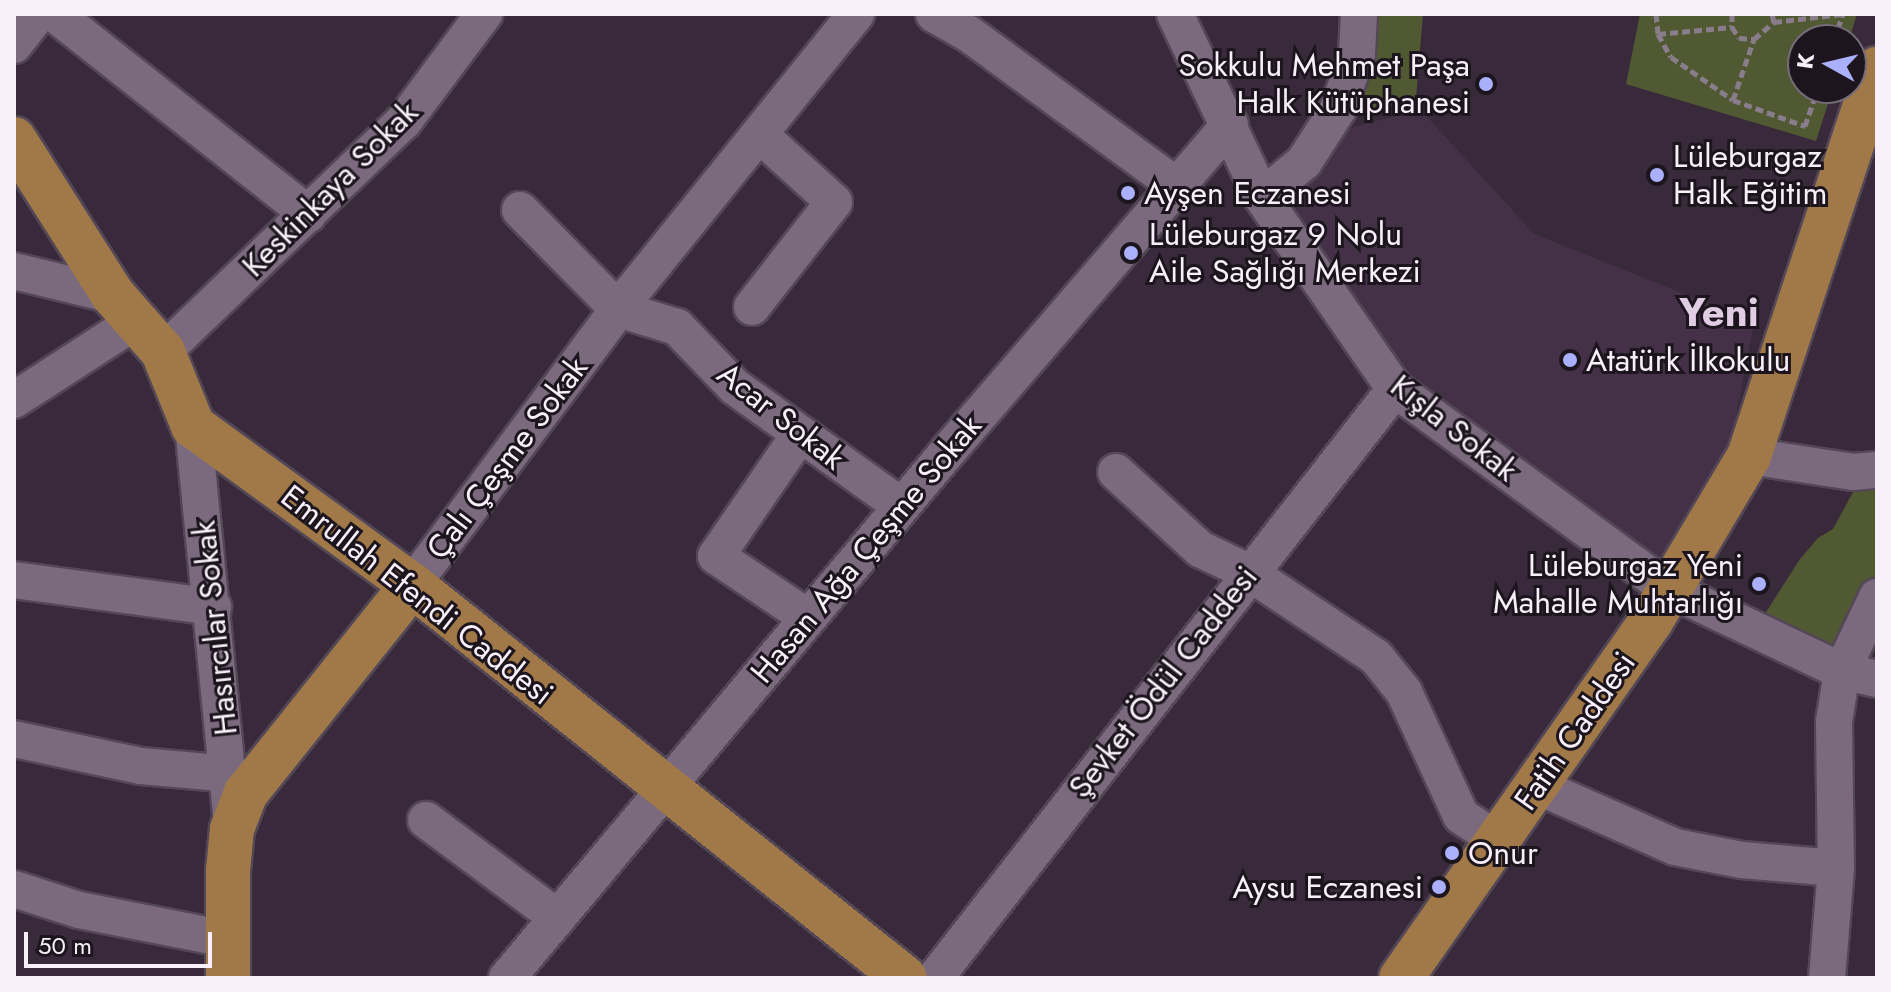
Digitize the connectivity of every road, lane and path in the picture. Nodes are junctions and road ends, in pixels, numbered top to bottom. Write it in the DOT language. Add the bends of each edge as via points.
graph roads {
  1 [pos="38,14"];
  2 [pos="55,14"];
  3 [pos="484,14"];
  4 [pos="856,14"];
  5 [pos="934,14"];
  6 [pos="1175,14"];
  7 [pos="1359,14"];
  8 [pos="1656,14"];
  9 [pos="1732,14"];
  10 [pos="1772,14"];
  11 [pos="1843,14"];
  12 [pos="1774,22"];
  13 [pos="1732,27"];
  14 [pos="1658,34"];
  15 [pos="1754,39"];
  16 [pos="14,45"];
  17 [pos="1877,69"];
  18 [pos="1733,100"];
  19 [pos="1813,104"];
  20 [pos="1230,125"];
  21 [pos="759,134"];
  22 [pos="14,139"];
  23 [pos="1174,184"];
  24 [pos="1262,197"];
  25 [pos="520,210"];
  26 [pos="308,214"];
  27 [pos="14,271"];
  28 [pos="752,307"];
  29 [pos="618,309"];
  30 [pos="136,323"];
  31 [pos="1395,389"];
  32 [pos="14,400"];
  33 [pos="193,426"];
  34 [pos="800,434"];
  35 [pos="1749,456"];
  36 [pos="1877,470"];
  37 [pos="1116,472"];
  38 [pos="901,506"];
  39 [pos="1248,572"];
  40 [pos="14,580"];
  41 [pos="412,585"];
  42 [pos="1667,588"];
  43 [pos="1877,597"];
  44 [pos="213,607"];
  45 [pos="807,617"];
  46 [pos="1842,671"];
  47 [pos="1877,679"];
  48 [pos="14,739"];
  49 [pos="230,774"];
  50 [pos="1537,786"];
  51 [pos="665,790"];
  52 [pos="426,820"];
  53 [pos="232,829"];
  54 [pos="1499,841"];
  55 [pos="1836,868"];
  56 [pos="14,889"];
  57 [pos="558,918"];
  58 [pos="227,959"];
  59 [pos="507,978"];
  60 [pos="905,978"];
  61 [pos="935,978"];
  62 [pos="1401,978"];
  63 [pos="1827,978"];
  1 -- 16 [label="street"];
  2 -- 26 [label="street"];
  3 -- 26 [label="street, Keskinkaya Sokak" via="404,121"];
  4 -- 21 [label="street, Çalı Çeşme Sokak"];
  5 -- 23 [label="street"];
  6 -- 20 [label="street, Kışla Sokak"];
  7 -- 24 [label="street" via="1357,54 1338,109 1304,162"];
  8 -- 14 [label="path"];
  9 -- 13 [label="path"];
  10 -- 12 [label="path"];
  11 -- 12 [label="path"];
  12 -- 15 [label="path"];
  13 -- 14 [label="path"];
  13 -- 15 [label="path" via="1739,38"];
  14 -- 18 [label="path" via="1671,57"];
  15 -- 18 [label="path"];
  17 -- 35 [label="main road, Fatih Caddesi"];
  18 -- 19 [label="path" via="1805,126"];
  20 -- 23 [label="street, Hasan Ağa Çeşme Sokak"];
  20 -- 24 [label="street, Kışla Sokak"];
  21 -- 28 [label="street" via="834,202"];
  21 -- 29 [label="street, Çalı Çeşme Sokak"];
  22 -- 30 [label="main road"];
  23 -- 38 [label="street, Hasan Ağa Çeşme Sokak"];
  24 -- 31 [label="street, Kışla Sokak"];
  25 -- 29 [label="street"];
  26 -- 30 [label="street, Keskinkaya Sokak"];
  27 -- 30 [label="street"];
  29 -- 34 [label="street, Acar Sokak" via="677,327 735,387"];
  29 -- 41 [label="street, Çalı Çeşme Sokak"];
  30 -- 32 [label="street, Keskinkaya Sokak"];
  30 -- 33 [label="main road"];
  31 -- 39 [label="street, Şevket Ödül Caddesi"];
  31 -- 42 [label="street, Kışla Sokak"];
  33 -- 41 [label="main road, Emrullah Efendi Caddesi"];
  33 -- 44 [label="street, Hasırcılar Sokak"];
  34 -- 38 [label="street, Acar Sokak"];
  34 -- 45 [label="street" via="716,556"];
  35 -- 36 [label="street" via="1853,472"];
  35 -- 42 [label="main road, Fatih Caddesi"];
  37 -- 39 [label="street" via="1200,549"];
  38 -- 45 [label="street, Hasan Ağa Çeşme Sokak"];
  39 -- 54 [label="street" via="1391,672 1461,816"];
  39 -- 61 [label="street, Şevket Ödül Caddesi"];
  40 -- 44 [label="street"];
  41 -- 51 [label="main road, Emrullah Efendi Caddesi"];
  41 -- 53 [label="main road, Çalı Çeşme Sokak" via="264,768"];
  42 -- 46 [label="street, Kışla Sokak"];
  42 -- 50 [label="main road, Fatih Caddesi" via="1651,621"];
  43 -- 46 [label="street"];
  44 -- 49 [label="street, Hasırcılar Sokak"];
  45 -- 51 [label="street, Hasan Ağa Çeşme Sokak"];
  46 -- 47 [label="street, Kışla Sokak"];
  46 -- 55 [label="street" via="1832,763"];
  48 -- 49 [label="street" via="141,766"];
  49 -- 53 [label="street, Hasırcılar Sokak"];
  50 -- 54 [label="main road, Fatih Caddesi"];
  50 -- 55 [label="street" via="1675,847 1742,860"];
  51 -- 57 [label="street, Hasan Ağa Çeşme Sokak"];
  51 -- 60 [label="main road, Emrullah Efendi Caddesi"];
  52 -- 57 [label="street"];
  53 -- 58 [label="main road, Çalı Çeşme Sokak"];
  54 -- 62 [label="main road, Fatih Caddesi"];
  55 -- 63 [label="street"];
  56 -- 58 [label="street"];
  57 -- 59 [label="street, Hasan Ağa Çeşme Sokak"];
}
